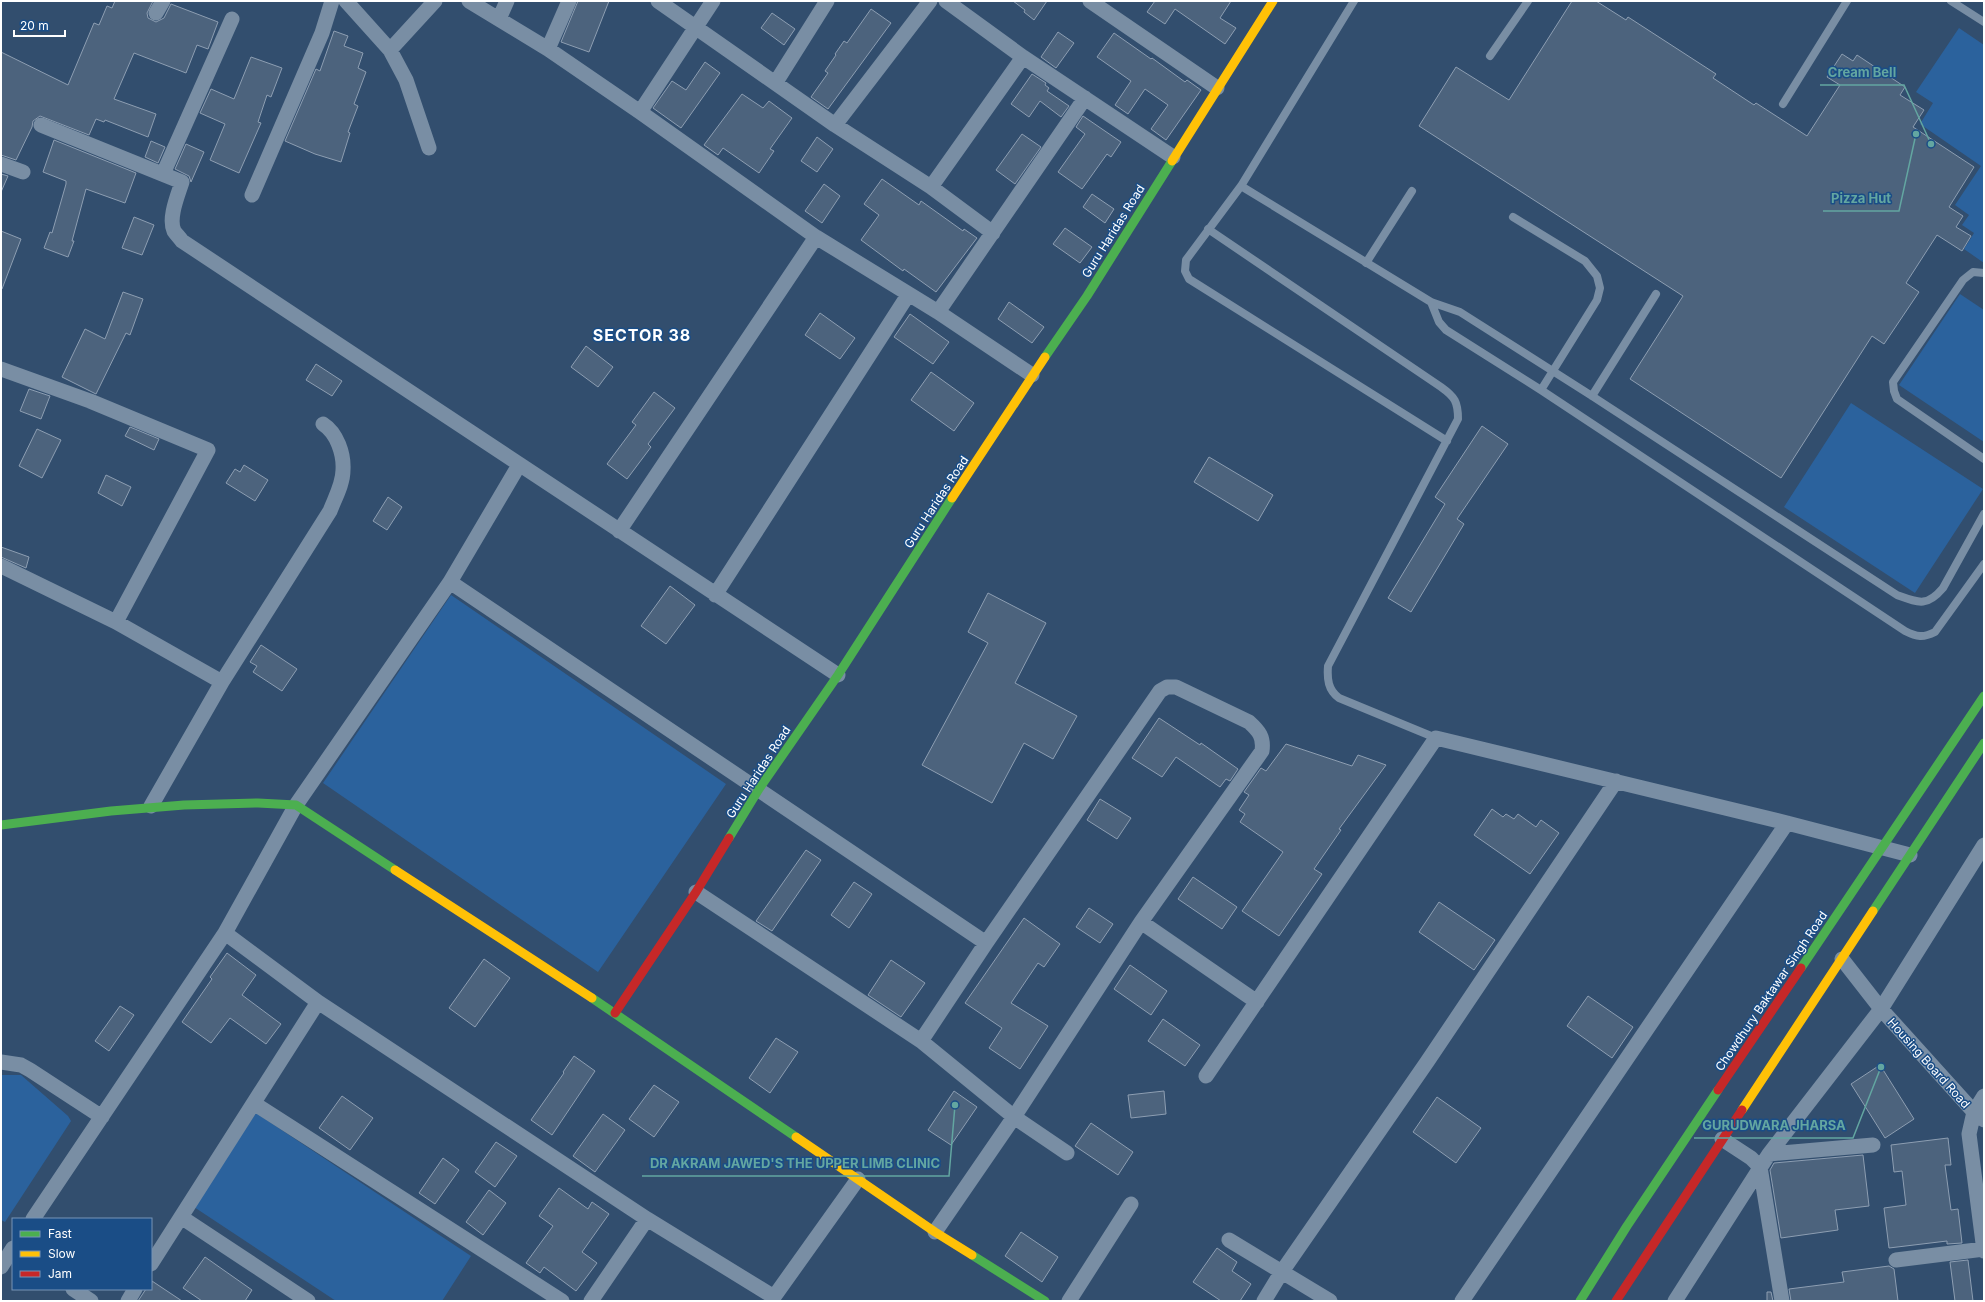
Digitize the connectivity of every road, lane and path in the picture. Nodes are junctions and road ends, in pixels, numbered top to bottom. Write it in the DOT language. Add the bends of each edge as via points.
graph roads {
  1 [pos="332,1"];
  2 [pos="346,1"];
  3 [pos="436,1"];
  4 [pos="469,1"];
  5 [pos="507,1"];
  6 [pos="569,1"];
  7 [pos="658,1"];
  8 [pos="713,1"];
  9 [pos="826,1"];
  10 [pos="930,1"];
  11 [pos="946,1"];
  12 [pos="1090,1"];
  13 [pos="1273,1"];
  14 [pos="1354,1"];
  15 [pos="1528,1"];
  16 [pos="1847,1"];
  17 [pos="1951,1"];
  18 [pos="232,19"];
  19 [pos="499,19"];
  20 [pos="1984,22"];
  21 [pos="696,28"];
  22 [pos="548,49"];
  23 [pos="390,50"];
  24 [pos="1490,56"];
  25 [pos="1023,57"];
  26 [pos="776,82"];
  27 [pos="1217,88"];
  28 [pos="1085,98"];
  29 [pos="1783,104"];
  30 [pos="640,112"];
  31 [pos="42,125"];
  32 [pos="835,125"];
  33 [pos="429,148"];
  34 [pos="1173,157"];
  35 [pos="1,164"];
  36 [pos="23,172"];
  37 [pos="164,174"];
  38 [pos="1241,186"];
  39 [pos="931,187"];
  40 [pos="1412,191"];
  41 [pos="252,194"];
  42 [pos="1513,217"];
  43 [pos="1208,229"];
  44 [pos="993,232"];
  45 [pos="816,237"];
  46 [pos="1366,263"];
  47 [pos="1984,273"];
  48 [pos="1656,294"];
  49 [pos="908,295"];
  50 [pos="1431,302"];
  51 [pos="938,312"];
  52 [pos="1,369"];
  53 [pos="1552,371"];
  54 [pos="1032,375"];
  55 [pos="1541,390"];
  56 [pos="1592,396"];
  57 [pos="323,424"];
  58 [pos="1447,441"];
  59 [pos="1984,459"];
  60 [pos="519,464"];
  61 [pos="1984,514"];
  62 [pos="619,531"];
  63 [pos="1984,564"];
  64 [pos="1,566"];
  65 [pos="450,582"];
  66 [pos="715,595"];
  67 [pos="116,622"];
  68 [pos="838,675"];
  69 [pos="222,682"];
  70 [pos="1984,696"];
  71 [pos="1436,738"];
  72 [pos="1984,743"];
  73 [pos="1616,781"];
  74 [pos="759,789"];
  75 [pos="296,805"];
  76 [pos="151,806"];
  77 [pos="1787,823"];
  78 [pos="1,825"];
  79 [pos="1984,844"];
  80 [pos="1882,848"];
  81 [pos="1910,855"];
  82 [pos="696,892"];
  83 [pos="1141,922"];
  84 [pos="225,933"];
  85 [pos="986,943"];
  86 [pos="1842,959"];
  87 [pos="318,1002"];
  88 [pos="1257,1002"];
  89 [pos="1881,1009"];
  90 [pos="615,1013"];
  91 [pos="921,1041"];
  92 [pos="1,1062"];
  93 [pos="1206,1076"];
  94 [pos="1984,1096"];
  95 [pos="254,1104"];
  96 [pos="1979,1116"];
  97 [pos="102,1117"];
  98 [pos="1014,1117"];
  99 [pos="1722,1139"];
  100 [pos="1873,1144"];
  101 [pos="1067,1153"];
  102 [pos="1769,1154"];
  103 [pos="1760,1167"];
  104 [pos="858,1179"];
  105 [pos="1131,1204"];
  106 [pos="33,1218"];
  107 [pos="181,1218"];
  108 [pos="647,1219"];
  109 [pos="935,1232"];
  110 [pos="1229,1240"];
  111 [pos="12,1250"];
  112 [pos="1984,1250"];
  113 [pos="1896,1260"];
  114 [pos="152,1262"];
  115 [pos="1,1267"];
  116 [pos="1281,1273"];
  117 [pos="74,1290"];
  118 [pos="135,1290"];
  119 [pos="773,1299"];
  120 [pos="91,1301"];
  121 [pos="128,1301"];
  122 [pos="308,1301"];
  123 [pos="562,1301"];
  124 [pos="591,1301"];
  125 [pos="1045,1301"];
  126 [pos="1069,1301"];
  127 [pos="1264,1301"];
  128 [pos="1330,1301"];
  129 [pos="1462,1301"];
  130 [pos="1580,1301"];
  131 [pos="1616,1301"];
  132 [pos="1675,1301"];
  133 [pos="1782,1301"];
  1 -- 41 [label="street" via="322,33"];
  2 -- 23 [label="street"];
  3 -- 23 [label="street"];
  4 -- 19 [label="street"];
  5 -- 19 [label="street"];
  6 -- 22 [label="street"];
  7 -- 21 [label="street"];
  8 -- 21 [label="street"];
  9 -- 26 [label="street"];
  10 -- 32 [label="street"];
  11 -- 25 [label="street"];
  12 -- 27 [label="street"];
  13 -- 27 [label="street, Guru Haridas Road"];
  14 -- 38 [label="lane"];
  15 -- 24 [label="lane"];
  16 -- 29 [label="lane"];
  17 -- 20 [label="lane"];
  18 -- 37 [label="street"];
  19 -- 22 [label="street"];
  21 -- 26 [label="street"];
  21 -- 30 [label="street"];
  22 -- 30 [label="street"];
  23 -- 33 [label="street" via="406,80"];
  25 -- 28 [label="street"];
  25 -- 39 [label="street"];
  26 -- 32 [label="street"];
  27 -- 34 [label="street, Guru Haridas Road"];
  28 -- 34 [label="street"];
  28 -- 44 [label="street"];
  30 -- 45 [label="street"];
  31 -- 37 [label="street"];
  32 -- 39 [label="street"];
  34 -- 54 [label="street, Guru Haridas Road" via="1087,296"];
  35 -- 36 [label="street"];
  37 -- 60 [label="street" via="182,182 173,225 174,231 182,241"];
  38 -- 43 [label="lane"];
  38 -- 46 [label="lane"];
  39 -- 44 [label="street"];
  40 -- 46 [label="lane"];
  42 -- 53 [label="lane" via="1585,261 1597,276 1600,288 1597,300"];
  43 -- 58 [label="lane" via="1453,396 1458,407 1458,419"];
  43 -- 58 [label="lane" via="1186,260 1185,271 1189,279"];
  44 -- 51 [label="street"];
  45 -- 49 [label="street"];
  45 -- 62 [label="street"];
  46 -- 50 [label="lane"];
  47 -- 59 [label="lane" via="1973,272 1962,280 1893,382 1897,399"];
  48 -- 56 [label="lane"];
  49 -- 51 [label="street"];
  49 -- 66 [label="street"];
  50 -- 53 [label="lane" via="1460,312"];
  50 -- 55 [label="lane" via="1439,322 1446,330"];
  51 -- 54 [label="street"];
  52 -- 67 [label="street" via="90,400 208,450"];
  53 -- 55 [label="lane"];
  53 -- 56 [label="lane"];
  54 -- 68 [label="street, Guru Haridas Road"];
  55 -- 63 [label="lane" via="1917,637 1935,632"];
  56 -- 61 [label="lane" via="1897,595 1913,601 1924,603 1934,599 1944,588"];
  57 -- 69 [label="street" via="335,436 344,469 332,505"];
  58 -- 71 [label="lane" via="1328,666 1328,677 1333,693 1339,698"];
  60 -- 62 [label="street"];
  60 -- 65 [label="street"];
  62 -- 66 [label="street"];
  64 -- 67 [label="street"];
  65 -- 74 [label="street"];
  65 -- 75 [label="street"];
  66 -- 68 [label="street"];
  67 -- 69 [label="street"];
  68 -- 74 [label="street, Guru Haridas Road"];
  69 -- 76 [label="street"];
  70 -- 80 [label="street, Chowdhury Baktawar Singh Road"];
  71 -- 73 [label="street"];
  71 -- 88 [label="street"];
  72 -- 81 [label="street"];
  73 -- 77 [label="street"];
  73 -- 116 [label="street"];
  74 -- 82 [label="street, Guru Haridas Road"];
  74 -- 85 [label="street"];
  75 -- 76 [label="street" via="241,802"];
  75 -- 84 [label="street"];
  75 -- 90 [label="street"];
  76 -- 78 [label="street"];
  77 -- 80 [label="street"];
  77 -- 129 [label="street"];
  79 -- 89 [label="street"];
  80 -- 81 [label="street"];
  80 -- 130 [label="street, Chowdhury Baktawar Singh Road" via="1627,1226"];
  81 -- 86 [label="street"];
  82 -- 90 [label="street, Guru Haridas Road"];
  82 -- 91 [label="street"];
  83 -- 85 [label="street" via="1262,751 1264,739 1248,722 1176,687 1167,687 1160,691"];
  83 -- 88 [label="street"];
  83 -- 98 [label="street"];
  84 -- 87 [label="street"];
  84 -- 97 [label="street"];
  85 -- 91 [label="street"];
  86 -- 89 [label="street, Housing Board Road"];
  86 -- 99 [label="street"];
  87 -- 95 [label="street"];
  87 -- 108 [label="street"];
  88 -- 93 [label="street"];
  89 -- 96 [label="street, Housing Board Road"];
  89 -- 102 [label="street"];
  90 -- 104 [label="street"];
  91 -- 98 [label="street"];
  92 -- 97 [label="street" via="21,1065"];
  94 -- 96 [label="street"];
  95 -- 107 [label="street"];
  95 -- 123 [label="street"];
  96 -- 112 [label="street, Housing Board Road" via="1969,1134"];
  97 -- 106 [label="street"];
  98 -- 101 [label="street"];
  98 -- 109 [label="street"];
  99 -- 103 [label="street"];
  99 -- 131 [label="street"];
  100 -- 102 [label="street"];
  102 -- 103 [label="street"];
  103 -- 132 [label="street"];
  103 -- 133 [label="street"];
  104 -- 109 [label="street"];
  104 -- 119 [label="street"];
  105 -- 126 [label="street"];
  107 -- 114 [label="street"];
  107 -- 122 [label="street"];
  108 -- 119 [label="street"];
  108 -- 124 [label="street"];
  109 -- 125 [label="street"];
  110 -- 116 [label="street"];
  111 -- 115 [label="street"];
  112 -- 113 [label="street"];
  116 -- 127 [label="street"];
  116 -- 128 [label="street"];
  117 -- 120 [label="street"];
  118 -- 121 [label="street"];
}
